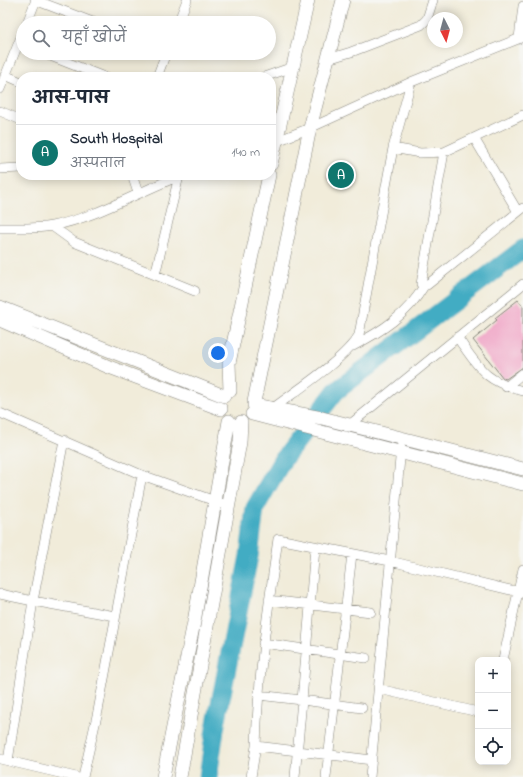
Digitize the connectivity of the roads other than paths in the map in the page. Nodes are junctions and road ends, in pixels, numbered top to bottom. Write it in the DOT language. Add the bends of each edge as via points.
graph roads {
  1 [pos="36,0"];
  2 [pos="187,0"];
  3 [pos="308,0"];
  4 [pos="343,0"];
  5 [pos="433,0"];
  6 [pos="523,6"];
  7 [pos="30,16"];
  8 [pos="77,16"];
  9 [pos="181,16"];
  10 [pos="521,37"];
  11 [pos="16,52"];
  12 [pos="61,60"];
  13 [pos="163,60"];
  14 [pos="328,60"];
  15 [pos="293,67"];
  16 [pos="4,71"];
  17 [pos="91,72"];
  18 [pos="159,72"];
  19 [pos="276,73"];
  20 [pos="16,79"];
  21 [pos="411,82"];
  22 [pos="0,89"];
  23 [pos="0,111"];
  24 [pos="523,115"];
  25 [pos="16,118"];
  26 [pos="310,128"];
  27 [pos="276,131"];
  28 [pos="474,138"];
  29 [pos="276,141"];
  30 [pos="393,148"];
  31 [pos="444,152"];
  32 [pos="16,168"];
  33 [pos="0,169"];
  34 [pos="134,180"];
  35 [pos="169,180"];
  36 [pos="180,180"];
  37 [pos="268,180"];
  38 [pos="138,193"];
  39 [pos="520,210"];
  40 [pos="52,226"];
  41 [pos="0,228"];
  42 [pos="155,275"];
  43 [pos="523,284"];
  44 [pos="424,286"];
  45 [pos="195,291"];
  46 [pos="0,307"];
  47 [pos="0,320"];
  48 [pos="457,338"];
  49 [pos="352,346"];
  50 [pos="523,373"];
  51 [pos="506,387"];
  52 [pos="523,391"];
  53 [pos="227,393"];
  54 [pos="253,407"];
  55 [pos="221,410"];
  56 [pos="0,413"];
  57 [pos="278,413"];
  58 [pos="235,422"];
  59 [pos="349,425"];
  60 [pos="335,436"];
  61 [pos="402,439"];
  62 [pos="64,440"];
  63 [pos="401,453"];
  64 [pos="523,469"];
  65 [pos="142,475"];
  66 [pos="523,484"];
  67 [pos="216,502"];
  68 [pos="229,506"];
  69 [pos="315,548"];
  70 [pos="352,554"];
  71 [pos="390,562"];
  72 [pos="523,569"];
  73 [pos="520,593"];
  74 [pos="0,594"];
  75 [pos="269,600"];
  76 [pos="33,601"];
  77 [pos="311,604"];
  78 [pos="346,608"];
  79 [pos="371,612"];
  80 [pos="115,616"];
  81 [pos="263,643"];
  82 [pos="307,650"];
  83 [pos="341,656"];
  84 [pos="503,657"];
  85 [pos="366,658"];
  86 [pos="379,689"];
  87 [pos="258,695"];
  88 [pos="302,700"];
  89 [pos="335,705"];
  90 [pos="362,708"];
  91 [pos="475,711"];
  92 [pos="256,746"];
  93 [pos="297,751"];
  94 [pos="328,754"];
  95 [pos="4,760"];
  96 [pos="372,760"];
  97 [pos="76,777"];
  98 [pos="83,777"];
  99 [pos="163,777"];
  100 [pos="180,777"];
  101 [pos="251,777"];
  102 [pos="295,777"];
  103 [pos="326,777"];
  104 [pos="370,777"];
  1 -- 7 [label="street"];
  1 -- 8 [label="street"];
  2 -- 9 [label="street"];
  3 -- 15 [label="street"];
  4 -- 14 [label="street"];
  5 -- 14 [label="street" via="427,19 421,24"];
  6 -- 10 [label="street"];
  10 -- 21 [label="street"];
  11 -- 16 [label="street"];
  12 -- 17 [label="street"];
  13 -- 18 [label="street"];
  14 -- 26 [label="street"];
  15 -- 19 [label="street"];
  15 -- 27 [label="street"];
  16 -- 20 [label="street"];
  16 -- 22 [label="street"];
  21 -- 26 [label="street"];
  21 -- 30 [label="street"];
  23 -- 25 [label="street"];
  24 -- 28 [label="street"];
  26 -- 29 [label="street"];
  26 -- 54 [label="street"];
  28 -- 31 [label="street"];
  28 -- 39 [label="street"];
  30 -- 31 [label="street" via="420,153"];
  30 -- 49 [label="street" via="359,335"];
  31 -- 44 [label="street" via="420,281"];
  32 -- 33 [label="street"];
  34 -- 38 [label="street"];
  35 -- 38 [label="street"];
  36 -- 42 [label="street"];
  37 -- 53 [label="street" via="229,362"];
  38 -- 40 [label="street" via="73,221"];
  39 -- 44 [label="street"];
  40 -- 41 [label="street"];
  40 -- 42 [label="street" via="74,242"];
  42 -- 45 [label="street"];
  43 -- 48 [label="street"];
  44 -- 49 [label="street" via="403,313 376,334"];
  46 -- 53 [label="street"];
  47 -- 55 [label="street" via="109,367"];
  48 -- 51 [label="street" via="484,373"];
  48 -- 59 [label="street"];
  49 -- 57 [label="street"];
  50 -- 51 [label="street"];
  51 -- 52 [label="street"];
  53 -- 54 [label="street" via="237,389 244,391 250,396"];
  53 -- 55 [label="street" via="220,402"];
  54 -- 57 [label="street"];
  54 -- 58 [label="street"];
  55 -- 58 [label="street" via="224,416"];
  56 -- 62 [label="street"];
  57 -- 59 [label="street" via="322,418"];
  57 -- 60 [label="street" via="319,432"];
  58 -- 67 [label="street"];
  58 -- 68 [label="street" via="240,442"];
  59 -- 60 [label="street"];
  59 -- 61 [label="street"];
  60 -- 63 [label="street"];
  61 -- 63 [label="street"];
  61 -- 64 [label="street"];
  62 -- 65 [label="street"];
  62 -- 76 [label="street"];
  63 -- 66 [label="street"];
  63 -- 71 [label="street"];
  65 -- 67 [label="street"];
  65 -- 80 [label="street"];
  67 -- 68 [label="street"];
  67 -- 99 [label="street"];
  68 -- 100 [label="street"];
  69 -- 70 [label="street"];
  69 -- 75 [label="street" via="278,540"];
  69 -- 77 [label="street"];
  70 -- 71 [label="street"];
  70 -- 78 [label="street"];
  71 -- 73 [label="street"];
  71 -- 86 [label="street"];
  72 -- 73 [label="street"];
  73 -- 84 [label="street"];
  74 -- 76 [label="street"];
  75 -- 77 [label="street"];
  75 -- 81 [label="street"];
  76 -- 80 [label="street"];
  76 -- 95 [label="street"];
  77 -- 78 [label="street"];
  77 -- 82 [label="street"];
  78 -- 79 [label="street"];
  78 -- 83 [label="street"];
  80 -- 98 [label="street"];
  81 -- 82 [label="street"];
  81 -- 87 [label="street"];
  82 -- 83 [label="street"];
  82 -- 88 [label="street"];
  83 -- 85 [label="street"];
  83 -- 89 [label="street"];
  86 -- 91 [label="street"];
  86 -- 96 [label="street"];
  87 -- 88 [label="street"];
  87 -- 92 [label="street"];
  88 -- 89 [label="street"];
  88 -- 93 [label="street"];
  89 -- 90 [label="street"];
  89 -- 94 [label="street"];
  92 -- 93 [label="street"];
  92 -- 101 [label="street"];
  93 -- 94 [label="street"];
  93 -- 102 [label="street"];
  94 -- 96 [label="street"];
  94 -- 103 [label="street"];
  95 -- 97 [label="street"];
  96 -- 104 [label="street"];
}
